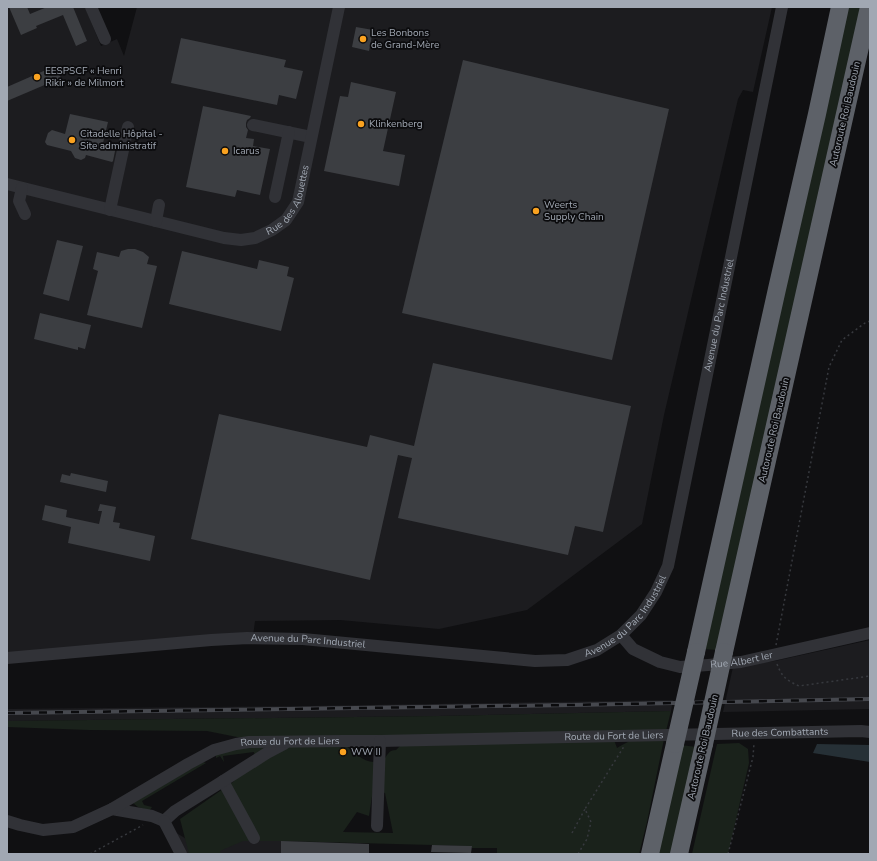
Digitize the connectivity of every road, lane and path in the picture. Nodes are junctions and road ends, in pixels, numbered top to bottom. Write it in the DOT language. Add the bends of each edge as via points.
graph roads {
  1 [pos="91,7"];
  2 [pos="339,7"];
  3 [pos="782,7"];
  4 [pos="832,7"];
  5 [pos="840,7"];
  6 [pos="869,7"];
  7 [pos="870,26"];
  8 [pos="835,29"];
  9 [pos="105,39"];
  10 [pos="861,44"];
  11 [pos="253,125"];
  12 [pos="128,127"];
  13 [pos="288,132"];
  14 [pos="311,137"];
  15 [pos="7,184"];
  16 [pos="22,188"];
  17 [pos="274,197"];
  18 [pos="159,205"];
  19 [pos="110,210"];
  20 [pos="25,214"];
  21 [pos="156,221"];
  22 [pos="870,321"];
  23 [pos="870,633"];
  24 [pos="621,635"];
  25 [pos="774,655"];
  26 [pos="7,658"];
  27 [pos="870,676"];
  28 [pos="870,732"];
  29 [pos="754,733"];
  30 [pos="624,736"];
  31 [pos="697,739"];
  32 [pos="380,741"];
  33 [pos="284,742"];
  34 [pos="223,781"];
  35 [pos="112,809"];
  36 [pos="585,809"];
  37 [pos="7,821"];
  38 [pos="164,821"];
  39 [pos="148,822"];
  40 [pos="377,826"];
  41 [pos="572,832"];
  42 [pos="254,838"];
  43 [pos="90,854"];
  44 [pos="181,854"];
  45 [pos="578,854"];
  46 [pos="650,854"];
  47 [pos="679,854"];
  48 [pos="728,854"];
  1 -- 9 [label="street"];
  2 -- 14 [label="street, Rue des Alouettes"];
  3 -- 24 [label="street, Avenue du Parc Industriel" via="668,566 656,592 641,615"];
  4 -- 8 [label="highway"];
  5 -- 8 [label="highway"];
  6 -- 10 [label="highway, Autoroute Roi Baudouin"];
  7 -- 10 [label="highway"];
  8 -- 46 [label="highway, bridge"];
  10 -- 31 [label="highway, Autoroute Roi Baudouin, bridge" via="724,652"];
  11 -- 13 [label="street"];
  12 -- 19 [label="street"];
  13 -- 14 [label="street"];
  13 -- 17 [label="street"];
  14 -- 21 [label="street, Rue des Alouettes" via="298,202 286,220 272,230 255,238 241,240"];
  15 -- 16 [label="street, Rue des Alouettes"];
  16 -- 19 [label="street, Rue des Alouettes"];
  16 -- 20 [label="street" via="19,201"];
  18 -- 21 [label="street"];
  19 -- 21 [label="street, Rue des Alouettes"];
  22 -- 25 [label="path" via="842,340 829,367"];
  23 -- 25 [label="street, Rue Albert Ier"];
  24 -- 25 [label="street, Rue Albert Ier" via="633,649 660,662 680,666 708,666"];
  24 -- 26 [label="street, Avenue du Parc Industriel" via="597,650 567,660 535,661 303,640 247,638"];
  25 -- 27 [label="path" via="780,671 788,681 799,686"];
  28 -- 29 [label="street, Rue des Combattants"];
  29 -- 31 [label="street, Rue des Combattants"];
  29 -- 48 [label="path" via="753,757"];
  30 -- 31 [label="street, Route du Fort de Liers"];
  30 -- 32 [label="street, Route du Fort de Liers"];
  30 -- 36 [label="path" via="623,748"];
  31 -- 47 [label="highway, Autoroute Roi Baudouin"];
  32 -- 33 [label="street, Route du Fort de Liers"];
  32 -- 40 [label="street"];
  33 -- 34 [label="street"];
  33 -- 35 [label="street, Route du Fort de Liers" via="236,744 214,750"];
  34 -- 38 [label="street" via="175,811"];
  34 -- 42 [label="street"];
  35 -- 37 [label="street, Route du Fort de Liers" via="73,827 43,830"];
  35 -- 38 [label="street" via="152,816"];
  36 -- 41 [label="path"];
  36 -- 45 [label="path" via="591,822 587,839"];
  38 -- 44 [label="street"];
  39 -- 43 [label="path"];
}
